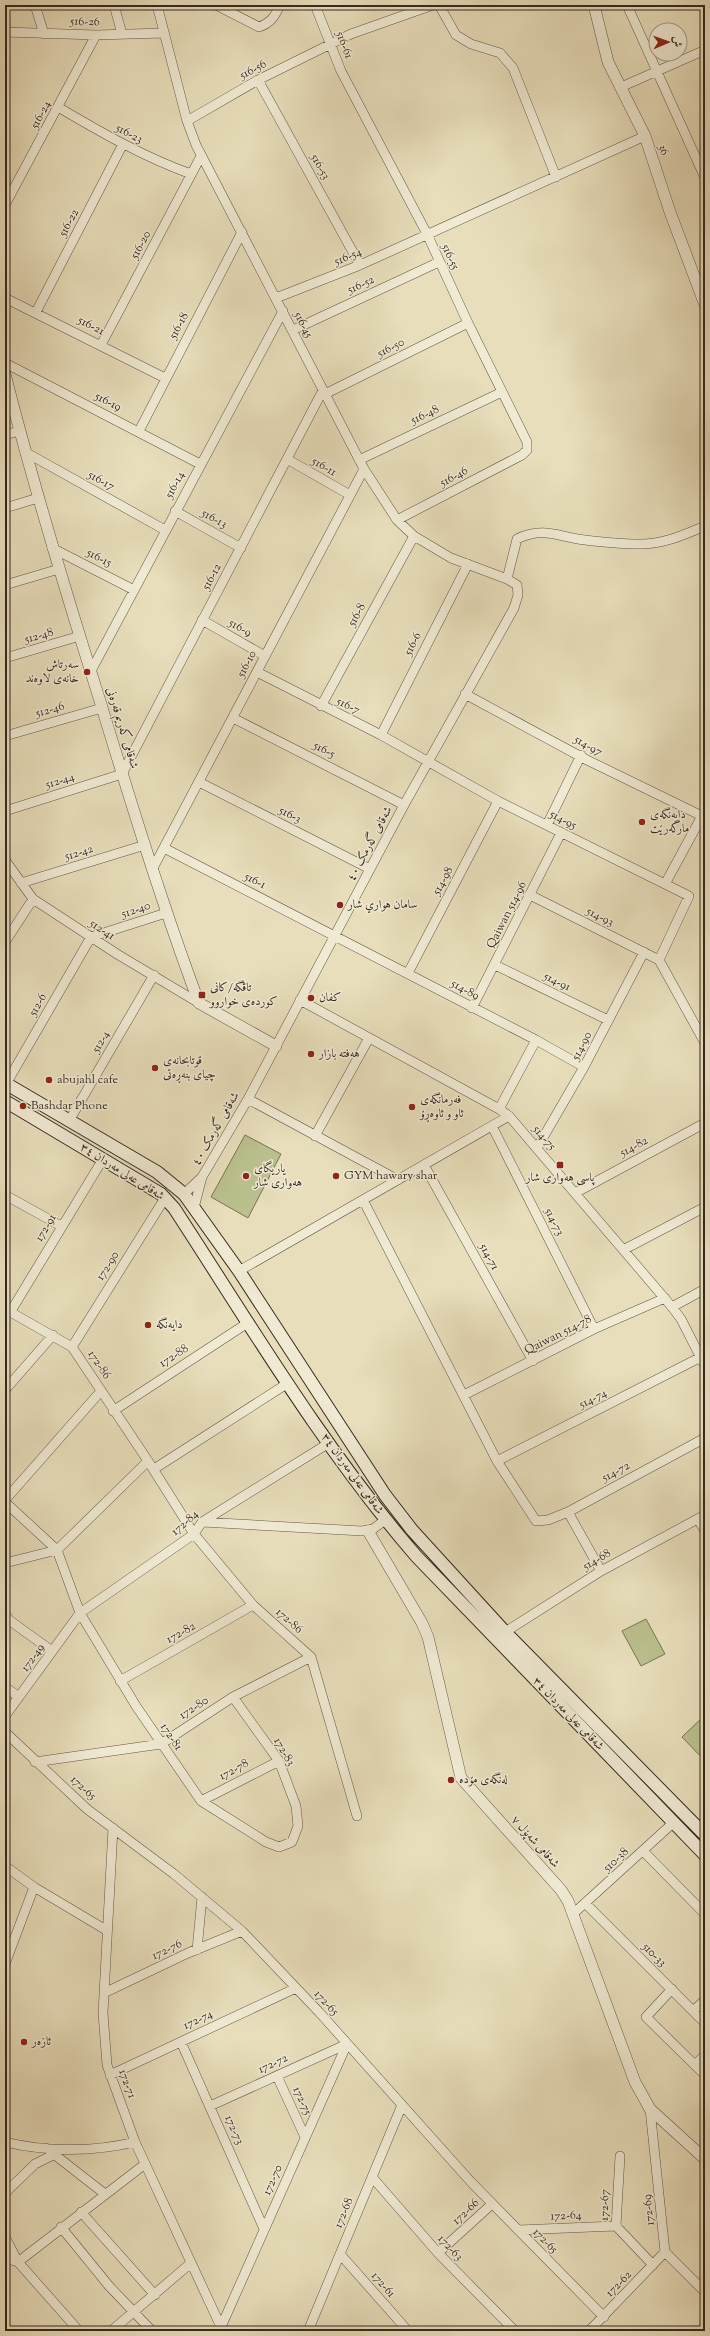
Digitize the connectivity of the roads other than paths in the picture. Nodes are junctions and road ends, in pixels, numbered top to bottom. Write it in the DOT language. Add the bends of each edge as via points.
graph roads {
  1 [pos="35,5"];
  2 [pos="114,5"];
  3 [pos="156,5"];
  4 [pos="216,5"];
  5 [pos="280,5"];
  6 [pos="315,5"];
  7 [pos="434,5"];
  8 [pos="439,5"];
  9 [pos="594,5"];
  10 [pos="626,5"];
  11 [pos="5,32"];
  12 [pos="164,33"];
  13 [pos="44,34"];
  14 [pos="122,34"];
  15 [pos="96,35"];
  16 [pos="332,44"];
  17 [pos="705,50"];
  18 [pos="341,71"];
  19 [pos="657,72"];
  20 [pos="258,80"];
  21 [pos="621,87"];
  22 [pos="58,107"];
  23 [pos="187,121"];
  24 [pos="644,136"];
  25 [pos="123,144"];
  26 [pos="202,156"];
  27 [pos="191,174"];
  28 [pos="556,177"];
  29 [pos="705,178"];
  30 [pos="5,205"];
  31 [pos="242,232"];
  32 [pos="427,234"];
  33 [pos="439,262"];
  34 [pos="360,265"];
  35 [pos="5,298"];
  36 [pos="276,298"];
  37 [pos="705,305"];
  38 [pos="283,311"];
  39 [pos="36,312"];
  40 [pos="468,323"];
  41 [pos="293,330"];
  42 [pos="101,345"];
  43 [pos="5,363"];
  44 [pos="5,374"];
  45 [pos="165,378"];
  46 [pos="324,392"];
  47 [pos="502,392"];
  48 [pos="19,431"];
  49 [pos="138,431"];
  50 [pos="5,435"];
  51 [pos="25,452"];
  52 [pos="522,455"];
  53 [pos="287,459"];
  54 [pos="359,460"];
  55 [pos="200,464"];
  56 [pos="364,469"];
  57 [pos="350,495"];
  58 [pos="38,498"];
  59 [pos="5,508"];
  60 [pos="175,511"];
  61 [pos="397,520"];
  62 [pos="705,526"];
  63 [pos="165,530"];
  64 [pos="414,536"];
  65 [pos="52,548"];
  66 [pos="240,548"];
  67 [pos="468,564"];
  68 [pos="59,569"];
  69 [pos="507,579"];
  70 [pos="5,585"];
  71 [pos="517,585"];
  72 [pos="134,590"];
  73 [pos="202,620"];
  74 [pos="80,636"];
  75 [pos="265,656"];
  76 [pos="5,658"];
  77 [pos="91,672"];
  78 [pos="257,672"];
  79 [pos="465,694"];
  80 [pos="321,706"];
  81 [pos="102,708"];
  82 [pos="233,718"];
  83 [pos="381,735"];
  84 [pos="5,736"];
  85 [pos="581,756"];
  86 [pos="429,762"];
  87 [pos="122,774"];
  88 [pos="199,782"];
  89 [pos="498,801"];
  90 [pos="404,804"];
  91 [pos="5,811"];
  92 [pos="547,825"];
  93 [pos="561,833"];
  94 [pos="145,845"];
  95 [pos="164,848"];
  96 [pos="6,861"];
  97 [pos="370,869"];
  98 [pos="152,870"];
  99 [pos="21,883"];
  100 [pos="665,884"];
  101 [pos="530,895"];
  102 [pos="33,899"];
  103 [pos="166,913"];
  104 [pos="334,936"];
  105 [pos="91,937"];
  106 [pos="5,942"];
  107 [pos="644,952"];
  108 [pos="660,960"];
  109 [pos="495,965"];
  110 [pos="408,973"];
  111 [pos="154,974"];
  112 [pos="300,1000"];
  113 [pos="199,1003"];
  114 [pos="472,1008"];
  115 [pos="608,1020"];
  116 [pos="705,1021"];
  117 [pos="696,1026"];
  118 [pos="369,1038"];
  119 [pos="536,1040"];
  120 [pos="705,1043"];
  121 [pos="276,1046"];
  122 [pos="584,1067"];
  123 [pos="6,1084"];
  124 [pos="248,1099"];
  125 [pos="5,1101"];
  126 [pos="499,1109"];
  127 [pos="509,1116"];
  128 [pos="69,1121"];
  129 [pos="705,1123"];
  130 [pos="492,1126"];
  131 [pos="315,1136"];
  132 [pos="537,1148"];
  133 [pos="103,1159"];
  134 [pos="424,1165"];
  135 [pos="202,1177"];
  136 [pos="398,1180"];
  137 [pos="575,1193"];
  138 [pos="184,1194"];
  139 [pos="5,1195"];
  140 [pos="165,1198"];
  141 [pos="363,1200"];
  142 [pos="705,1207"];
  143 [pos="194,1208"];
  144 [pos="61,1226"];
  145 [pos="623,1250"];
  146 [pos="240,1271"];
  147 [pos="705,1289"];
  148 [pos="665,1298"];
  149 [pos="261,1305"];
  150 [pos="672,1307"];
  151 [pos="8,1310"];
  152 [pos="247,1319"];
  153 [pos="276,1328"];
  154 [pos="594,1329"];
  155 [pos="53,1335"];
  156 [pos="260,1339"];
  157 [pos="72,1347"];
  158 [pos="700,1357"];
  159 [pos="533,1361"];
  160 [pos="705,1366"];
  161 [pos="288,1383"];
  162 [pos="5,1390"];
  163 [pos="101,1391"];
  164 [pos="464,1395"];
  165 [pos="113,1411"];
  166 [pos="705,1438"];
  167 [pos="329,1442"];
  168 [pos="148,1461"];
  169 [pos="497,1461"];
  170 [pos="154,1469"];
  171 [pos="7,1505"];
  172 [pos="568,1512"];
  173 [pos="702,1517"];
  174 [pos="385,1520"];
  175 [pos="202,1522"];
  176 [pos="368,1530"];
  177 [pos="705,1531"];
  178 [pos="194,1534"];
  179 [pos="57,1550"];
  180 [pos="5,1563"];
  181 [pos="600,1570"];
  182 [pos="253,1606"];
  183 [pos="80,1613"];
  184 [pos="6,1618"];
  185 [pos="505,1632"];
  186 [pos="52,1651"];
  187 [pos="311,1657"];
  188 [pos="120,1681"];
  189 [pos="5,1686"];
  190 [pos="19,1697"];
  191 [pos="233,1697"];
  192 [pos="5,1716"];
  193 [pos="5,1732"];
  194 [pos="161,1744"];
  195 [pos="279,1761"];
  196 [pos="35,1762"];
  197 [pos="201,1801"];
  198 [pos="357,1816"];
  199 [pos="673,1823"];
  200 [pos="298,1826"];
  201 [pos="113,1828"];
  202 [pos="705,1836"];
  203 [pos="643,1851"];
  204 [pos="705,1855"];
  205 [pos="5,1866"];
  206 [pos="34,1887"];
  207 [pos="202,1897"];
  208 [pos="586,1904"];
  209 [pos="574,1913"];
  210 [pos="705,1914"];
  211 [pos="106,1930"];
  212 [pos="242,1931"];
  213 [pos="197,1950"];
  214 [pos="5,1964"];
  215 [pos="296,1988"];
  216 [pos="672,1989"];
  217 [pos="104,1994"];
  218 [pos="705,2000"];
  219 [pos="694,2011"];
  220 [pos="705,2023"];
  221 [pos="181,2042"];
  222 [pos="347,2044"];
  223 [pos="705,2055"];
  224 [pos="695,2065"];
  225 [pos="110,2075"];
  226 [pos="705,2075"];
  227 [pos="277,2076"];
  228 [pos="402,2105"];
  229 [pos="210,2106"];
  230 [pos="650,2109"];
  231 [pos="305,2137"];
  232 [pos="5,2142"];
  233 [pos="135,2142"];
  234 [pos="46,2148"];
  235 [pos="53,2155"];
  236 [pos="620,2156"];
  237 [pos="705,2159"];
  238 [pos="145,2164"];
  239 [pos="372,2177"];
  240 [pos="5,2193"];
  241 [pos="105,2194"];
  242 [pos="492,2204"];
  243 [pos="81,2212"];
  244 [pos="616,2226"];
  245 [pos="62,2227"];
  246 [pos="264,2229"];
  247 [pos="518,2230"];
  248 [pos="5,2237"];
  249 [pos="665,2252"];
  250 [pos="438,2253"];
  251 [pos="340,2254"];
  252 [pos="5,2258"];
  253 [pos="18,2262"];
  254 [pos="191,2263"];
  255 [pos="653,2265"];
  256 [pos="705,2292"];
  257 [pos="155,2295"];
  258 [pos="134,2313"];
  259 [pos="604,2317"];
  260 [pos="224,2329"];
  261 [pos="78,2331"];
  262 [pos="111,2331"];
  263 [pos="152,2331"];
  264 [pos="308,2331"];
  265 [pos="408,2331"];
  266 [pos="515,2331"];
  267 [pos="589,2331"];
  1 -- 13 [label="street"];
  2 -- 14 [label="street"];
  3 -- 12 [label="street, 516-45"];
  4 -- 5 [label="street" via="259,26 267,25 274,18"];
  6 -- 16 [label="street, 516-61"];
  7 -- 16 [label="street, 516-56" via="351,34"];
  8 -- 28 [label="street" via="456,35 471,44 500,53 513,68"];
  9 -- 21 [label="street, 36" via="608,62"];
  10 -- 19 [label="street"];
  11 -- 13 [label="street, 516-26"];
  12 -- 14 [label="street, 516-26"];
  12 -- 23 [label="street, 516-45"];
  13 -- 15 [label="street, 516-26"];
  14 -- 15 [label="street, 516-26"];
  15 -- 22 [label="street, 516-24"];
  16 -- 18 [label="street, 516-61"];
  16 -- 20 [label="street, 516-56"];
  17 -- 19 [label="street"];
  18 -- 32 [label="street, 516-55"];
  19 -- 21 [label="street"];
  19 -- 29 [label="street"];
  20 -- 23 [label="street, 516-56"];
  20 -- 34 [label="street, 516-53"];
  21 -- 24 [label="street, 36"];
  22 -- 25 [label="street, 516-23"];
  22 -- 30 [label="street, 516-24"];
  23 -- 26 [label="street, 516-45"];
  24 -- 28 [label="street, 516-54"];
  24 -- 37 [label="street, 36"];
  25 -- 27 [label="street, 516-23" via="160,163"];
  25 -- 39 [label="street, 516-22"];
  26 -- 27 [label="street, 516-20"];
  26 -- 31 [label="street, 516-45"];
  27 -- 42 [label="street, 516-20"];
  28 -- 32 [label="street, 516-54"];
  31 -- 36 [label="street, 516-45"];
  31 -- 45 [label="street, 516-18"];
  32 -- 33 [label="street, 516-55"];
  32 -- 34 [label="street, 516-54"];
  33 -- 40 [label="street, 516-55"];
  33 -- 41 [label="street, 516-52"];
  34 -- 36 [label="street, 516-54"];
  35 -- 39 [label="street, 516-21"];
  36 -- 38 [label="street, 516-45"];
  38 -- 41 [label="street, 516-45"];
  38 -- 55 [label="street, 516-14"];
  39 -- 42 [label="street, 516-21"];
  40 -- 46 [label="street, 516-50"];
  40 -- 47 [label="street, 516-55"];
  41 -- 46 [label="street, 516-45"];
  42 -- 45 [label="street, 516-21"];
  43 -- 49 [label="street, 516-19"];
  44 -- 48 [label="street, شەقامی کەریم قەرەنی"];
  45 -- 49 [label="street, 516-18"];
  46 -- 53 [label="street, 516-12"];
  46 -- 54 [label="street, 516-45"];
  47 -- 52 [label="street, 516-55" via="527,442 527,450"];
  47 -- 54 [label="street, 516-48"];
  48 -- 50 [label="street"];
  48 -- 51 [label="street, شەقامی کەریم قەرەنی"];
  49 -- 55 [label="street, 516-19"];
  51 -- 58 [label="street, شەقامی کەریم قەرەنی"];
  51 -- 63 [label="street, 516-17"];
  52 -- 61 [label="street, 516-46"];
  53 -- 57 [label="street, 516-11"];
  53 -- 66 [label="street, 516-12"];
  54 -- 56 [label="street, 516-45"];
  55 -- 60 [label="street, 516-14"];
  56 -- 57 [label="street, 516-10"];
  56 -- 61 [label="street, 516-45"];
  57 -- 75 [label="street, 516-10"];
  58 -- 59 [label="street"];
  58 -- 65 [label="street, شەقامی کەریم قەرەنی"];
  60 -- 63 [label="street, 516-14"];
  60 -- 66 [label="street, 516-13"];
  61 -- 64 [label="street, 516-45"];
  62 -- 69 [label="street" via="664,543 584,540 542,531 530,533 517,539"];
  63 -- 72 [label="street, 516-14"];
  64 -- 67 [label="street, 516-45" via="452,558"];
  64 -- 80 [label="street, 516-8"];
  65 -- 68 [label="street, شەقامی کەریم قەرەنی"];
  65 -- 72 [label="street, 516-15"];
  66 -- 73 [label="street, 516-12"];
  67 -- 69 [label="street, 516-45"];
  67 -- 83 [label="street, 516-6"];
  68 -- 70 [label="street"];
  68 -- 74 [label="street, شەقامی کەریم قەرەنی"];
  69 -- 71 [label="street, 516-45"];
  71 -- 79 [label="street, شەقامی گەرمک ٤٠" via="518,595 514,608"];
  72 -- 77 [label="street, 516-14"];
  73 -- 75 [label="street, 516-9"];
  73 -- 87 [label="street, 516-12"];
  74 -- 76 [label="street, 512-48"];
  74 -- 77 [label="street, شەقامی کەریم قەرەنی"];
  75 -- 78 [label="street, 516-10"];
  77 -- 81 [label="street, شەقامی کەریم قەرەنی"];
  78 -- 80 [label="street, 516-7"];
  78 -- 82 [label="street, 516-10"];
  79 -- 85 [label="street, 514-97"];
  79 -- 86 [label="street, شەقامی گەرمک ٤٠"];
  80 -- 83 [label="street, 516-7"];
  81 -- 84 [label="street, 512-46"];
  81 -- 87 [label="street, شەقامی کەریم قەرەنی"];
  82 -- 88 [label="street, 516-10"];
  82 -- 90 [label="street, 516-5"];
  83 -- 86 [label="street, 516-7"];
  85 -- 92 [label="street"];
  85 -- 100 [label="street, 514-97" via="702,816"];
  86 -- 89 [label="street, 514-95"];
  86 -- 90 [label="street, شەقامی گەرمک ٤٠"];
  87 -- 91 [label="street, 512-44"];
  87 -- 94 [label="street, شەقامی کەریم قەرەنی"];
  88 -- 95 [label="street, 516-10"];
  88 -- 97 [label="street, 516-3"];
  89 -- 92 [label="street, 514-95"];
  89 -- 110 [label="street, 514-98"];
  90 -- 97 [label="street, شەقامی گەرمک ٤٠"];
  92 -- 93 [label="street, 514-95"];
  93 -- 100 [label="street, 514-95"];
  93 -- 101 [label="street, Qaiwan 514-96"];
  94 -- 98 [label="street, شەقامی کەریم قەرەنی"];
  94 -- 99 [label="street, 512-42"];
  95 -- 98 [label="street, 516-10"];
  95 -- 104 [label="street, 516-1"];
  96 -- 99 [label="street, 512-41"];
  97 -- 104 [label="street, شەقامی گەرمک ٤٠"];
  98 -- 103 [label="street, شەقامی کەریم قەرەنی"];
  99 -- 102 [label="street, 512-41"];
  100 -- 108 [label="street, 514-95" via="689,896"];
  101 -- 107 [label="street, 514-93"];
  101 -- 109 [label="street, Qaiwan 514-96"];
  102 -- 105 [label="street, 512-41"];
  102 -- 106 [label="street"];
  103 -- 105 [label="street, 512-40"];
  103 -- 113 [label="street, شەقامی کەریم قەرەنی"];
  104 -- 110 [label="street, 514-89"];
  104 -- 112 [label="street, شەقامی گەرمک ٤٠"];
  105 -- 111 [label="street, 512-41"];
  105 -- 123 [label="street, 512-6"];
  107 -- 108 [label="street, 514-93"];
  107 -- 115 [label="street, 514-90"];
  108 -- 117 [label="street"];
  109 -- 114 [label="street, Qaiwan 514-96"];
  109 -- 115 [label="street, 514-91"];
  110 -- 114 [label="street, 514-89"];
  111 -- 113 [label="street, 512-41"];
  111 -- 128 [label="street, 512-4"];
  112 -- 118 [label="street, 514-75"];
  112 -- 121 [label="street, شەقامی گەرمک ٤٠"];
  113 -- 121 [label="street"];
  114 -- 119 [label="street, 514-89"];
  115 -- 122 [label="street, 514-90"];
  116 -- 117 [label="street"];
  117 -- 120 [label="street"];
  118 -- 126 [label="street, 514-75"];
  118 -- 131 [label="street"];
  119 -- 122 [label="street, 514-89"];
  119 -- 126 [label="street"];
  121 -- 124 [label="street, شەقامی گەرمک ٤٠"];
  122 -- 132 [label="street, 514-90"];
  123 -- 128 [label="main road, شەقامی عەلی مەردان ٣٤"];
  124 -- 131 [label="street"];
  124 -- 135 [label="street, شەقامی گەرمک ٤٠"];
  125 -- 133 [label="main road, شەقامی عەلی مەردان ٣٤"];
  126 -- 127 [label="street, 514-75"];
  127 -- 130 [label="street"];
  127 -- 132 [label="street, 514-75"];
  128 -- 138 [label="main road, شەقامی عەلی مەردان ٣٤" via="157,1172"];
  129 -- 137 [label="street, 514-82"];
  130 -- 134 [label="street"];
  130 -- 154 [label="street, 514-73"];
  131 -- 136 [label="street"];
  132 -- 137 [label="street, 514-75"];
  133 -- 140 [label="main road, شەقامی عەلی مەردان ٣٤"];
  133 -- 144 [label="street, 172-91"];
  134 -- 136 [label="street"];
  134 -- 159 [label="street, 514-71"];
  135 -- 138 [label="street, شەقامی گەرمک ٤٠"];
  135 -- 143 [label="street, شەقامی گەرمک ٤٠"];
  136 -- 141 [label="street"];
  137 -- 145 [label="street, 514-75"];
  138 -- 143 [label="main road, شەقامی عەلی مەردان ٣٤"];
  139 -- 144 [label="street"];
  140 -- 152 [label="main road, شەقامی عەلی مەردان ٣٤"];
  140 -- 157 [label="street, 172-90"];
  141 -- 146 [label="street"];
  141 -- 164 [label="street"];
  142 -- 145 [label="street"];
  143 -- 146 [label="main road, شەقامی عەلی مەردان ٣٤"];
  144 -- 151 [label="street, 172-91"];
  145 -- 148 [label="street, 514-75"];
  146 -- 149 [label="main road, شەقامی عەلی مەردان ٣٤"];
  147 -- 150 [label="street"];
  148 -- 150 [label="street, 514-75"];
  148 -- 154 [label="street, Qaiwan 514-78"];
  149 -- 152 [label="main road"];
  149 -- 153 [label="main road, شەقامی عەلی مەردان ٣٤"];
  150 -- 158 [label="street, 514-75"];
  151 -- 155 [label="street, 172-86"];
  152 -- 156 [label="main road, شەقامی عەلی مەردان ٣٤"];
  152 -- 165 [label="street, 172-88"];
  153 -- 156 [label="main road"];
  153 -- 185 [label="main road, شەقامی عەلی مەردان ٣٤" via="398,1513"];
  154 -- 159 [label="street, Qaiwan 514-78"];
  155 -- 157 [label="street, 172-86"];
  155 -- 162 [label="street"];
  156 -- 161 [label="main road, شەقامی عەلی مەردان ٣٤"];
  157 -- 163 [label="street, 172-86"];
  158 -- 160 [label="street, 514-75"];
  158 -- 169 [label="street, 514-74"];
  159 -- 164 [label="street, Qaiwan 514-78"];
  161 -- 167 [label="main road, شەقامی عەلی مەردان ٣٤"];
  161 -- 170 [label="street"];
  163 -- 165 [label="street, 172-86"];
  163 -- 171 [label="street"];
  164 -- 169 [label="street"];
  165 -- 168 [label="street, 172-86"];
  166 -- 172 [label="street, 514-72"];
  167 -- 174 [label="main road, شەقامی عەلی مەردان ٣٤"];
  167 -- 175 [label="street, 172-84"];
  168 -- 170 [label="street, 172-86"];
  168 -- 179 [label="street"];
  169 -- 172 [label="street, 514-72" via="536,1521 548,1520"];
  170 -- 178 [label="street, 172-86"];
  171 -- 179 [label="street"];
  172 -- 181 [label="street"];
  173 -- 177 [label="street"];
  173 -- 181 [label="street, 514-68"];
  174 -- 176 [label="street"];
  174 -- 199 [label="main road, شەقامی عەلی مەردان ٣٤" via="417,1557"];
  175 -- 176 [label="street"];
  175 -- 178 [label="street, 172-84"];
  176 -- 209 [label="street, شەقامی شەپۆل ٧" via="428,1637 460,1778 561,1890"];
  178 -- 182 [label="street, 172-86"];
  178 -- 183 [label="street, 172-84"];
  179 -- 180 [label="street"];
  179 -- 183 [label="street, 172-81"];
  181 -- 185 [label="street, 514-68"];
  182 -- 187 [label="street, 172-86"];
  182 -- 188 [label="street, 172-82"];
  183 -- 186 [label="street, 172-49"];
  183 -- 188 [label="street, 172-81"];
  184 -- 186 [label="street"];
  185 -- 202 [label="main road, شەقامی عەلی مەردان ٣٤"];
  186 -- 190 [label="street, 172-49"];
  187 -- 191 [label="street, 172-80"];
  187 -- 198 [label="street"];
  188 -- 194 [label="street, 172-81"];
  189 -- 190 [label="street"];
  190 -- 192 [label="street, 172-49"];
  191 -- 194 [label="street, 172-80"];
  191 -- 195 [label="street, 172-83"];
  193 -- 196 [label="street, 172-65"];
  194 -- 196 [label="street, 172-80"];
  194 -- 197 [label="street, 172-81"];
  195 -- 197 [label="street, 172-78"];
  195 -- 200 [label="street, 172-83" via="296,1806"];
  196 -- 201 [label="street, 172-65" via="87,1809"];
  197 -- 200 [label="street, 172-81" via="266,1842 279,1847 292,1842"];
  199 -- 203 [label="street, 510-38"];
  199 -- 204 [label="main road, شەقامی عەلی مەردان ٣٤"];
  201 -- 207 [label="street, 172-65"];
  201 -- 211 [label="street, 172-71"];
  203 -- 208 [label="street, 510-38"];
  203 -- 210 [label="street"];
  205 -- 206 [label="street"];
  206 -- 211 [label="street"];
  206 -- 214 [label="street"];
  207 -- 212 [label="street, 172-65"];
  207 -- 213 [label="street"];
  208 -- 209 [label="street, 510-38"];
  208 -- 216 [label="street, 510-33"];
  209 -- 230 [label="street, شەقامی شەپۆل ٧" via="635,2082"];
  211 -- 217 [label="street, 172-71"];
  212 -- 213 [label="street, 172-76"];
  212 -- 215 [label="street, 172-65"];
  213 -- 217 [label="street, 172-76"];
  215 -- 221 [label="street, 172-74"];
  215 -- 222 [label="street, 172-65"];
  216 -- 219 [label="street, 510-33"];
  216 -- 224 [label="street" via="646,2017"];
  217 -- 225 [label="street, 172-71" via="103,2013"];
  218 -- 219 [label="street"];
  219 -- 220 [label="street, 510-33"];
  221 -- 225 [label="street, 172-74"];
  221 -- 229 [label="street, 172-73"];
  222 -- 227 [label="street, 172-72"];
  222 -- 228 [label="street, 172-65"];
  222 -- 231 [label="street, 172-70"];
  223 -- 224 [label="street"];
  224 -- 226 [label="street"];
  225 -- 233 [label="street, 172-71"];
  227 -- 229 [label="street, 172-72"];
  227 -- 231 [label="street, 172-75"];
  228 -- 239 [label="street, 172-68"];
  228 -- 242 [label="street, 172-65"];
  229 -- 246 [label="street, 172-73"];
  230 -- 237 [label="street, شەقامی شەپۆل ٧"];
  230 -- 249 [label="street, 172-69"];
  231 -- 246 [label="street, 172-70"];
  232 -- 234 [label="street"];
  233 -- 234 [label="street" via="107,2149"];
  233 -- 238 [label="street, 172-71"];
  234 -- 235 [label="street"];
  235 -- 240 [label="street" via="35,2164"];
  235 -- 241 [label="street"];
  236 -- 244 [label="street, 172-67"];
  238 -- 241 [label="street"];
  238 -- 254 [label="street, 172-71"];
  239 -- 250 [label="street, 172-63"];
  239 -- 251 [label="street, 172-68"];
  241 -- 243 [label="street"];
  242 -- 247 [label="street, 172-65"];
  242 -- 250 [label="street, 172-66"];
  243 -- 245 [label="street"];
  243 -- 257 [label="street"];
  244 -- 247 [label="street, 172-64"];
  244 -- 255 [label="street, 172-67"];
  245 -- 253 [label="street"];
  245 -- 258 [label="street"];
  246 -- 260 [label="street, 172-70"];
  247 -- 259 [label="street, 172-65"];
  248 -- 253 [label="street"];
  249 -- 255 [label="street, 172-62"];
  249 -- 256 [label="street"];
  250 -- 266 [label="street, 172-63"];
  251 -- 264 [label="street, 172-68"];
  251 -- 265 [label="street, 172-61"];
  252 -- 253 [label="street"];
  253 -- 261 [label="street"];
  254 -- 257 [label="street"];
  254 -- 260 [label="street, 172-71"];
  255 -- 259 [label="street, 172-62"];
  257 -- 258 [label="street"];
  258 -- 262 [label="street"];
  258 -- 263 [label="street"];
  259 -- 267 [label="street, 172-62"];
}
